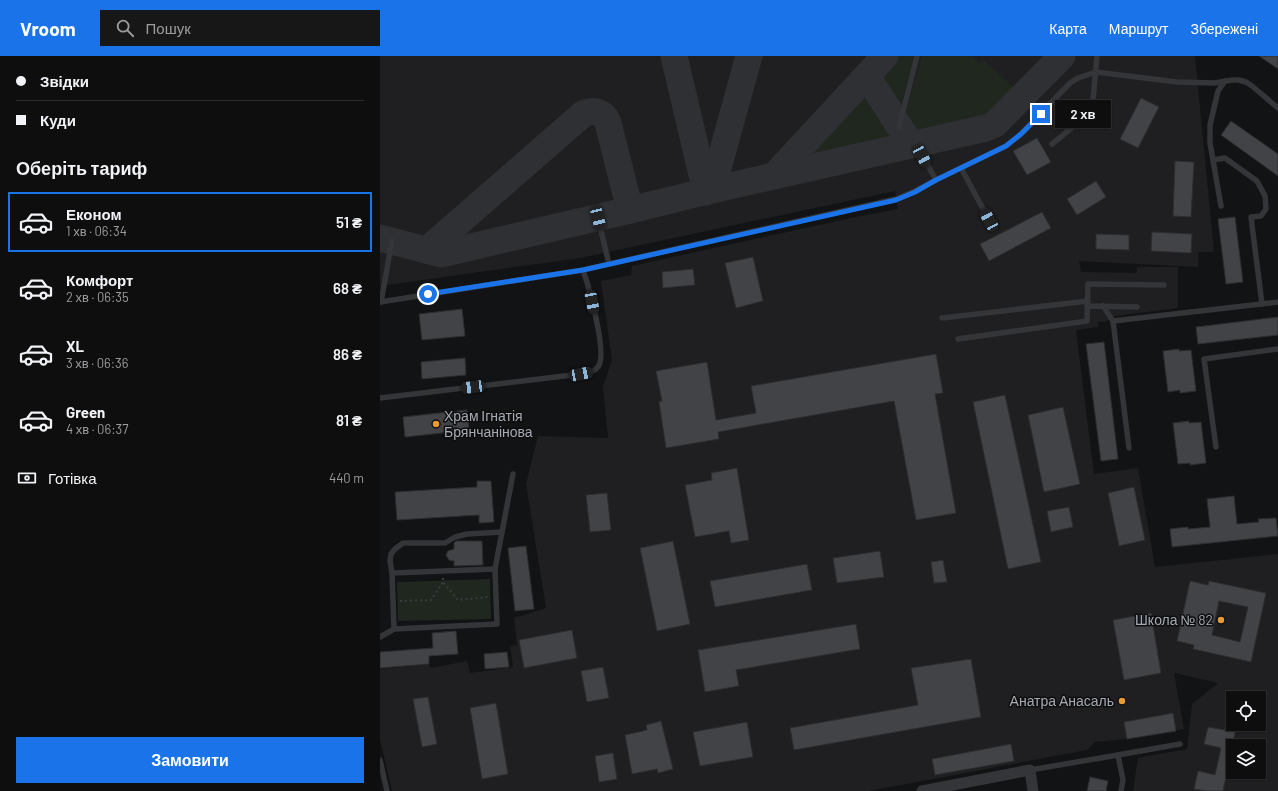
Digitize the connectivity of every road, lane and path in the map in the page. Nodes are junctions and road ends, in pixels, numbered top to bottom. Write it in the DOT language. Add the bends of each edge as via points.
graph roads {
  1 [pos="917,56"];
  2 [pos="1097,56"];
  3 [pos="1096,72"];
  4 [pos="1225,82"];
  5 [pos="1278,108"];
  6 [pos="899,127"];
  7 [pos="916,144"];
  8 [pos="1052,144"];
  9 [pos="1213,160"];
  10 [pos="961,168"];
  11 [pos="936,180"];
  12 [pos="1222,206"];
  13 [pos="598,218"];
  14 [pos="989,220"];
  15 [pos="392,241"];
  16 [pos="609,264"];
  17 [pos="583,270"];
  18 [pos="1164,285"];
  19 [pos="381,302"];
  20 [pos="1278,302"];
  21 [pos="1088,303"];
  22 [pos="1262,304"];
  23 [pos="1103,306"];
  24 [pos="1137,307"];
  25 [pos="942,318"];
  26 [pos="1113,321"];
  27 [pos="958,339"];
  28 [pos="1278,349"];
  29 [pos="380,398"];
  30 [pos="1216,447"];
  31 [pos="1128,448"];
  32 [pos="513,474"];
  33 [pos="502,532"];
  34 [pos="495,569"];
  35 [pos="442,571"];
  36 [pos="392,573"];
  37 [pos="443,582"];
  38 [pos="496,597"];
  39 [pos="393,601"];
  40 [pos="394,629"];
  41 [pos="380,637"];
  42 [pos="1180,744"];
  43 [pos="1118,755"];
  44 [pos="380,760"];
  45 [pos="1030,770"];
  46 [pos="387,791"];
  47 [pos="922,791"];
  48 [pos="1033,791"];
  49 [pos="1121,791"];
  1 -- 6 [label="lane"];
  2 -- 3 [label="lane"];
  3 -- 4 [label="lane" via="1177,82"];
  3 -- 8 [label="lane" via="1090,106 1080,120"];
  3 -- 10 [label="lane" via="1070,83 1006,146"];
  4 -- 5 [label="lane" via="1246,82"];
  4 -- 9 [label="lane" via="1218,91 1210,125"];
  7 -- 11 [label="lane"];
  9 -- 12 [label="lane"];
  9 -- 22 [label="lane" via="1225,158 1257,181 1265,196 1266,209 1261,216 1251,217"];
  10 -- 11 [label="lane"];
  10 -- 14 [label="lane"];
  11 -- 16 [label="lane" via="896,200"];
  13 -- 16 [label="lane"];
  15 -- 19 [label="lane"];
  16 -- 17 [label="lane"];
  17 -- 19 [label="lane"];
  17 -- 29 [label="lane" via="601,345 599,366 593,372"];
  18 -- 21 [label="lane" via="1088,284"];
  20 -- 22 [label="lane"];
  21 -- 23 [label="lane"];
  21 -- 25 [label="lane"];
  21 -- 27 [label="lane" via="1086,321"];
  22 -- 26 [label="lane"];
  23 -- 24 [label="lane"];
  23 -- 26 [label="lane"];
  26 -- 31 [label="lane"];
  28 -- 30 [label="lane" via="1204,359"];
  32 -- 33 [label="lane"];
  33 -- 34 [label="lane"];
  33 -- 36 [label="lane" via="467,534 445,543 403,543 391,554"];
  34 -- 35 [label="lane"];
  34 -- 38 [label="lane"];
  35 -- 36 [label="lane"];
  35 -- 37 [label="path"];
  36 -- 39 [label="lane"];
  37 -- 38 [label="path" via="458,600"];
  37 -- 39 [label="path" via="431,600"];
  38 -- 40 [label="lane" via="497,624"];
  39 -- 40 [label="lane"];
  40 -- 41 [label="lane"];
  42 -- 43 [label="lane"];
  43 -- 45 [label="lane"];
  43 -- 49 [label="lane" via="1123,780"];
  44 -- 46 [label="lane"];
  45 -- 47 [label="street"];
  45 -- 48 [label="street"];
}
